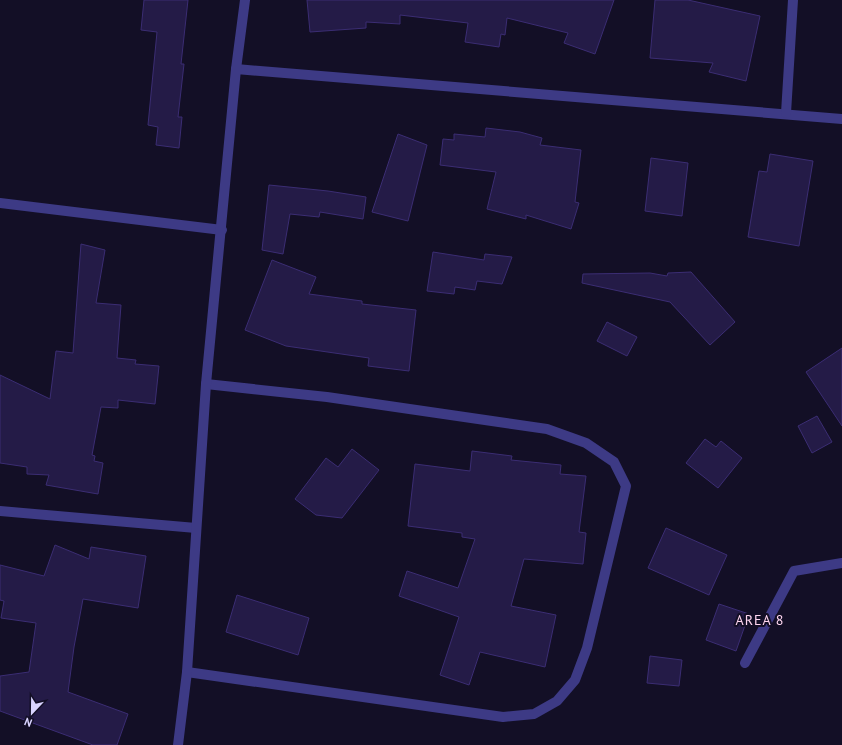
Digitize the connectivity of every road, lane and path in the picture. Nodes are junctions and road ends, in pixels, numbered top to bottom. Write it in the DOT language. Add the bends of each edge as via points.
graph roads {
  1 [pos="245,0"];
  2 [pos="793,0"];
  3 [pos="236,69"];
  4 [pos="786,113"];
  5 [pos="842,119"];
  6 [pos="0,203"];
  7 [pos="222,230"];
  8 [pos="206,384"];
  9 [pos="0,511"];
  10 [pos="196,528"];
  11 [pos="842,563"];
  12 [pos="744,663"];
  13 [pos="187,672"];
  14 [pos="178,745"];
  1 -- 3 [label="street"];
  2 -- 4 [label="street"];
  3 -- 4 [label="street"];
  3 -- 7 [label="street"];
  4 -- 5 [label="street"];
  6 -- 7 [label="street"];
  7 -- 8 [label="street"];
  8 -- 10 [label="street"];
  8 -- 13 [label="street" via="547,429 586,442 614,462 626,486 586,648 575,680 557,701 534,714 503,717"];
  9 -- 10 [label="street"];
  10 -- 13 [label="street"];
  11 -- 12 [label="street" via="794,571"];
  13 -- 14 [label="street"];
}
